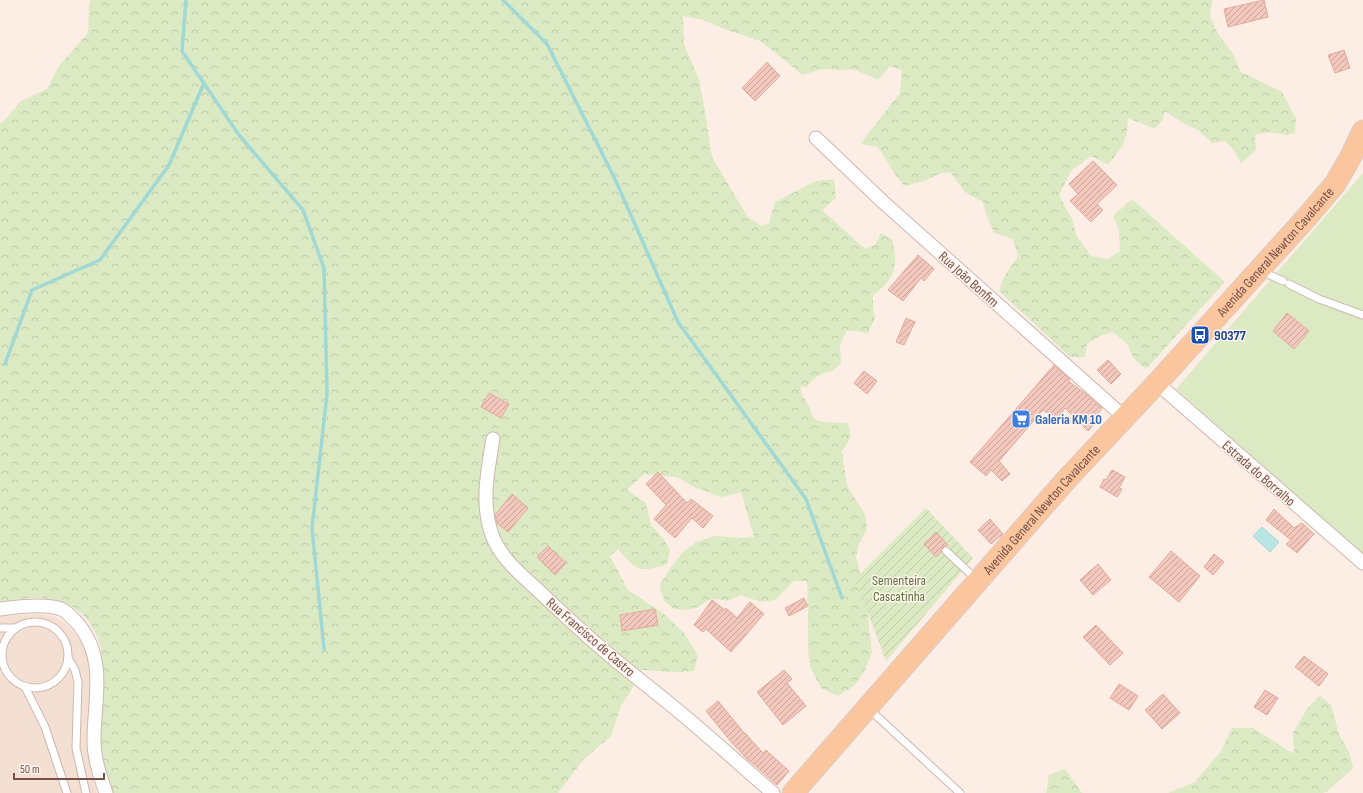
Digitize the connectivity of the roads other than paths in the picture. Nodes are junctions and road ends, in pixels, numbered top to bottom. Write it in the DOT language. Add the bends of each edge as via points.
graph roads {
  1 [pos="1363,131"];
  2 [pos="816,138"];
  3 [pos="1259,270"];
  4 [pos="1363,315"];
  5 [pos="1156,383"];
  6 [pos="1124,417"];
  7 [pos="493,439"];
  8 [pos="946,551"];
  9 [pos="1363,563"];
  10 [pos="978,581"];
  11 [pos="0,609"];
  12 [pos="0,628"];
  13 [pos="15,628"];
  14 [pos="68,658"];
  15 [pos="3,669"];
  16 [pos="25,687"];
  17 [pos="867,708"];
  18 [pos="67,793"];
  19 [pos="86,793"];
  20 [pos="106,793"];
  21 [pos="773,793"];
  22 [pos="793,793"];
  23 [pos="960,793"];
  1 -- 3 [label="main road, Avenida General Newton Cavalcante" via="1335,184"];
  2 -- 6 [label="street, Rua João Bonfim" via="883,202"];
  3 -- 4 [label="lane" via="1319,299"];
  3 -- 5 [label="main road, Avenida General Newton Cavalcante"];
  5 -- 6 [label="main road, Avenida General Newton Cavalcante"];
  5 -- 9 [label="street, Estrada do Borralho"];
  6 -- 10 [label="main road, Avenida General Newton Cavalcante"];
  7 -- 21 [label="street, Rua Francisco de Castro" via="486,477 487,513 491,532 503,555 594,643 682,714"];
  8 -- 10 [label="lane"];
  10 -- 17 [label="main road, Avenida General Newton Cavalcante"];
  11 -- 20 [label="street" via="42,606 61,609 84,631 97,670 94,740 97,767"];
  12 -- 13 [label="lane"];
  13 -- 14 [label="lane" via="24,623 46,623 62,637 67,647"];
  13 -- 15 [label="lane" via="5,640 1,655"];
  14 -- 16 [label="lane" via="64,672 54,683 40,688"];
  14 -- 19 [label="lane" via="78,682 76,748"];
  15 -- 16 [label="lane" via="13,681"];
  16 -- 18 [label="lane" via="45,727"];
  17 -- 22 [label="main road, Avenida General Newton Cavalcante"];
  17 -- 23 [label="lane"];
}
